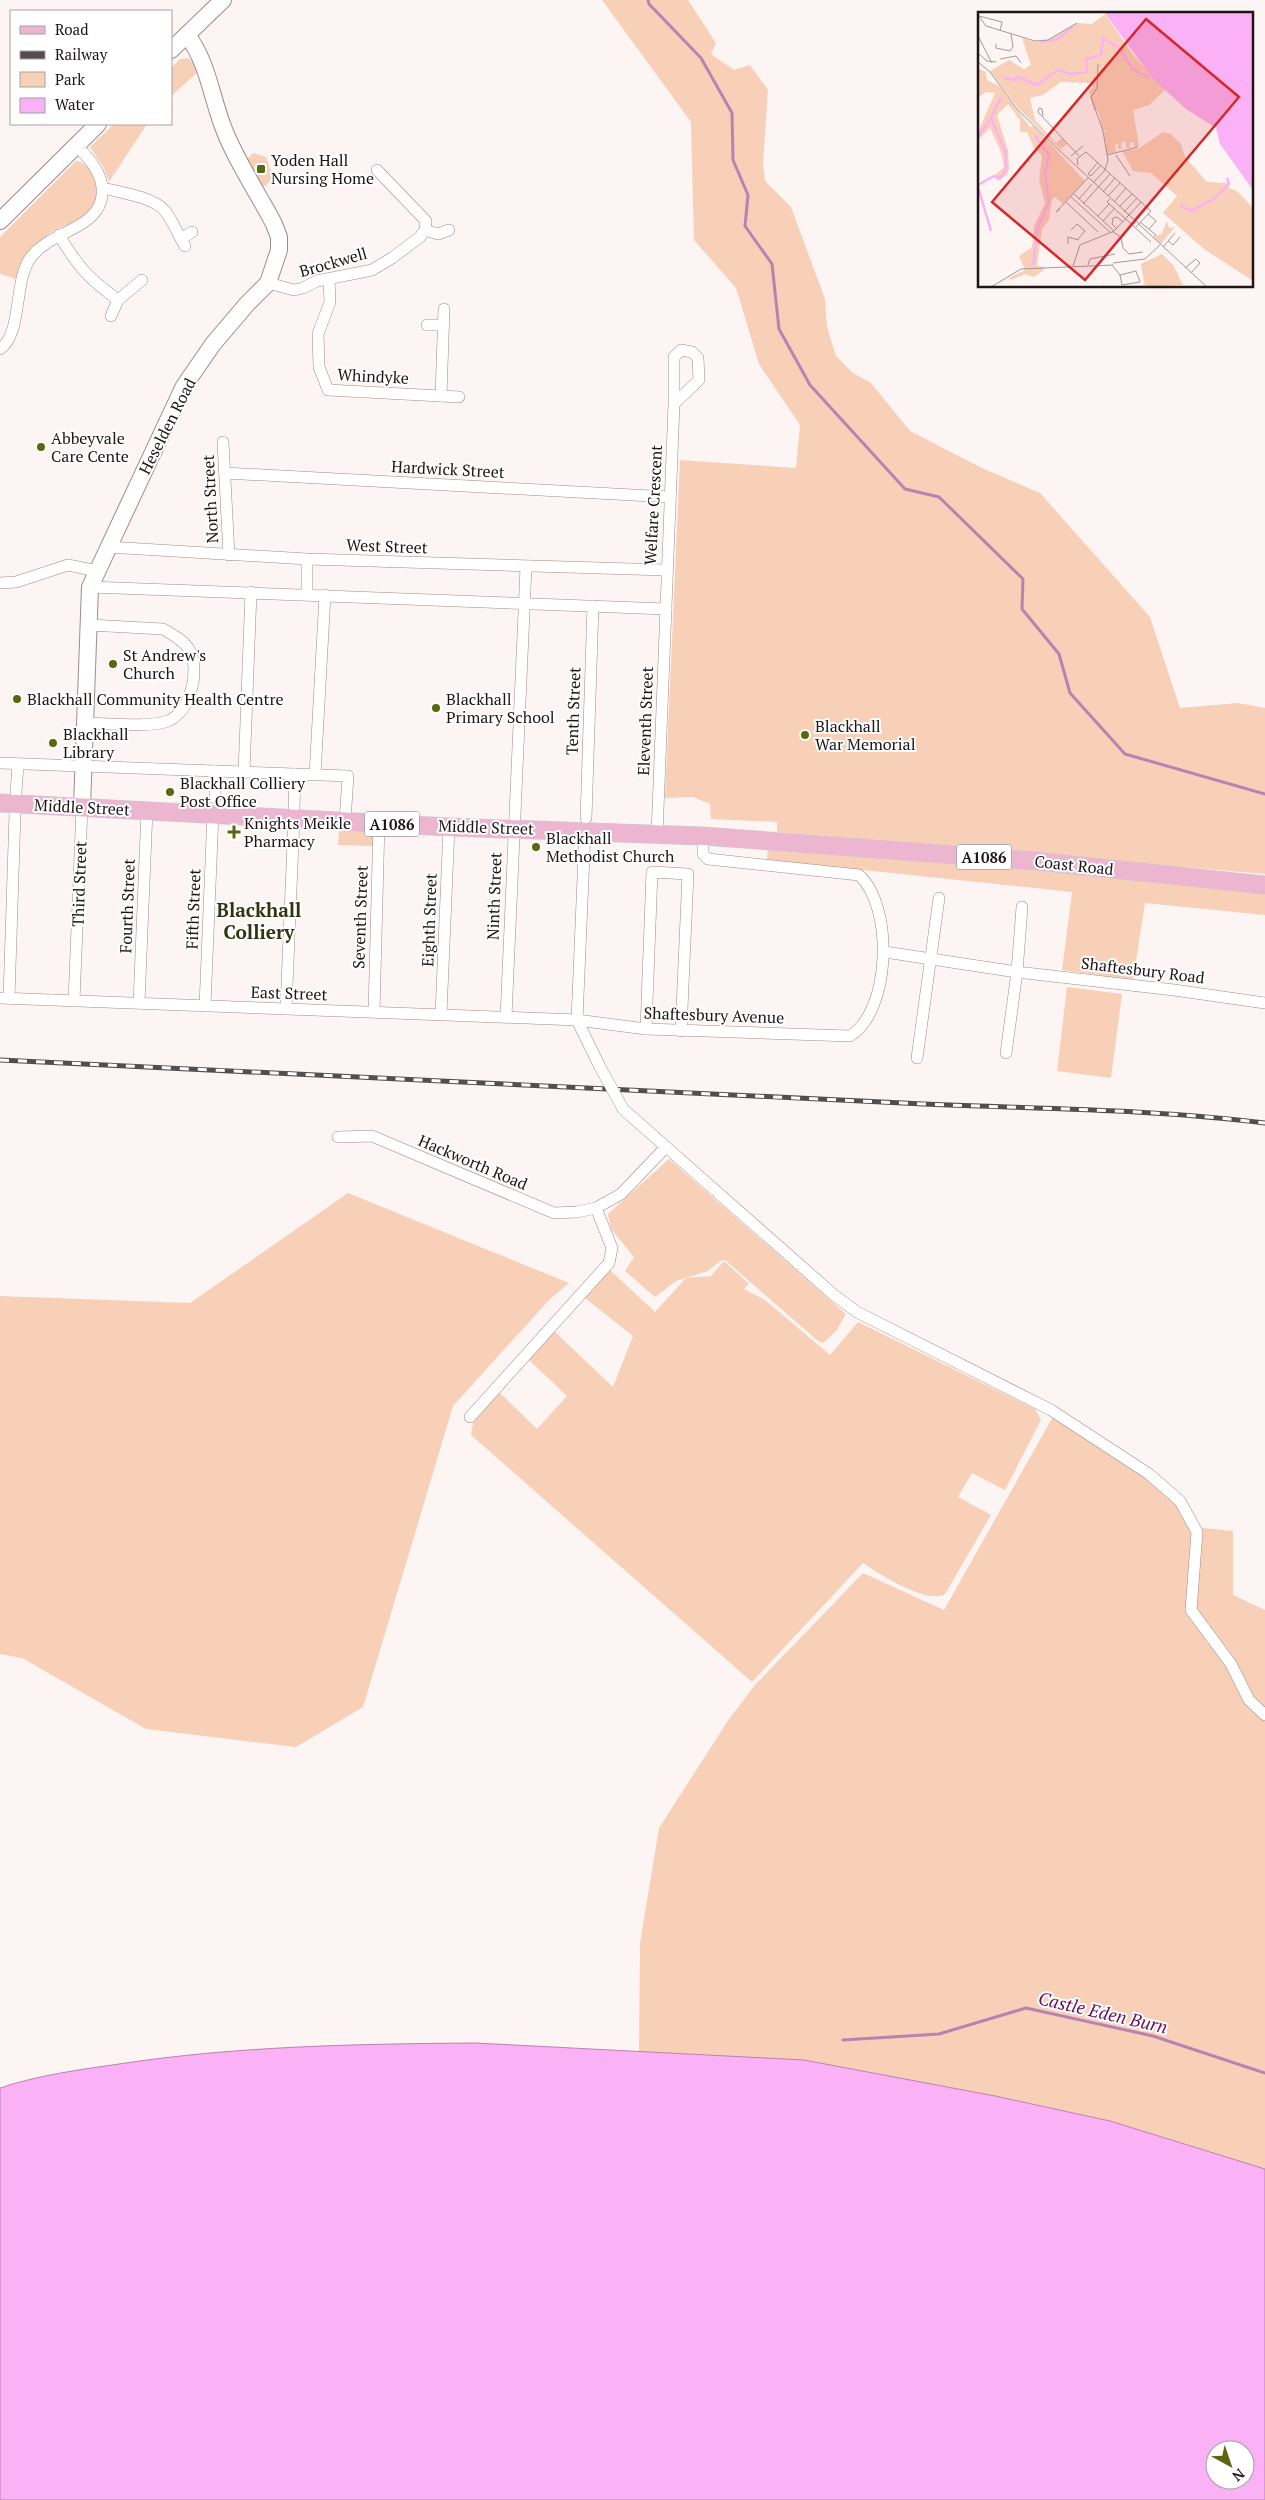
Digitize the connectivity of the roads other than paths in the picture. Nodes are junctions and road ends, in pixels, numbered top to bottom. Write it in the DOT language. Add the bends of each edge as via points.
graph roads {
  1 [pos="223,0"];
  2 [pos="187,35"];
  3 [pos="172,49"];
  4 [pos="97,125"];
  5 [pos="76,145"];
  6 [pos="377,170"];
  7 [pos="102,188"];
  8 [pos="0,221"];
  9 [pos="425,230"];
  10 [pos="449,230"];
  11 [pos="192,232"];
  12 [pos="59,235"];
  13 [pos="329,279"];
  14 [pos="142,280"];
  15 [pos="268,283"];
  16 [pos="118,300"];
  17 [pos="444,309"];
  18 [pos="111,316"];
  19 [pos="427,325"];
  20 [pos="443,325"];
  21 [pos="1,348"];
  22 [pos="441,396"];
  23 [pos="459,397"];
  24 [pos="674,404"];
  25 [pos="223,442"];
  26 [pos="225,473"];
  27 [pos="670,497"];
  28 [pos="108,547"];
  29 [pos="229,555"];
  30 [pos="307,559"];
  31 [pos="526,567"];
  32 [pos="666,570"];
  33 [pos="97,572"];
  34 [pos="0,583"];
  35 [pos="90,587"];
  36 [pos="251,592"];
  37 [pos="307,594"];
  38 [pos="325,595"];
  39 [pos="524,604"];
  40 [pos="593,606"];
  41 [pos="666,609"];
  42 [pos="89,625"];
  43 [pos="84,723"];
  44 [pos="0,763"];
  45 [pos="18,764"];
  46 [pos="83,766"];
  47 [pos="215,771"];
  48 [pos="244,772"];
  49 [pos="296,774"];
  50 [pos="315,774"];
  51 [pos="16,793"];
  52 [pos="214,806"];
  53 [pos="82,807"];
  54 [pos="7,808"];
  55 [pos="147,810"];
  56 [pos="294,813"];
  57 [pos="345,821"];
  58 [pos="379,823"];
  59 [pos="585,824"];
  60 [pos="449,826"];
  61 [pos="513,828"];
  62 [pos="657,835"];
  63 [pos="703,836"];
  64 [pos="1265,885"];
  65 [pos="939,898"];
  66 [pos="1022,907"];
  67 [pos="885,952"];
  68 [pos="931,959"];
  69 [pos="1017,972"];
  70 [pos="4,998"];
  71 [pos="74,1001"];
  72 [pos="139,1003"];
  73 [pos="1265,1003"];
  74 [pos="205,1006"];
  75 [pos="286,1009"];
  76 [pos="374,1012"];
  77 [pos="442,1014"];
  78 [pos="506,1017"];
  79 [pos="577,1020"];
  80 [pos="646,1029"];
  81 [pos="682,1031"];
  82 [pos="1006,1053"];
  83 [pos="917,1058"];
  84 [pos="338,1137"];
  85 [pos="666,1147"];
  86 [pos="596,1208"];
  87 [pos="470,1417"];
  88 [pos="1265,1715"];
  1 -- 2 [label="street"];
  2 -- 3 [label="street"];
  2 -- 15 [label="street, Heselden Road" via="202,62 222,126 278,237 280,250"];
  4 -- 5 [label="street"];
  5 -- 7 [label="street" via="93,163"];
  5 -- 8 [label="street"];
  6 -- 9 [label="street" via="426,221"];
  7 -- 11 [label="street" via="165,210 183,242"];
  7 -- 12 [label="street" via="94,214 84,224"];
  9 -- 10 [label="street" via="438,234"];
  9 -- 13 [label="street, Brockwell" via="372,270"];
  12 -- 16 [label="street" via="79,268"];
  12 -- 21 [label="street" via="36,251 23,272 10,336"];
  13 -- 15 [label="street, Brockwell" via="294,290"];
  13 -- 22 [label="street, Whindyke" via="330,302 318,334 319,367 328,390"];
  14 -- 16 [label="street"];
  15 -- 28 [label="street, Heselden Road" via="213,344 184,386"];
  16 -- 18 [label="street"];
  17 -- 20 [label="street"];
  19 -- 20 [label="street"];
  20 -- 22 [label="street"];
  22 -- 23 [label="street, Whindyke"];
  24 -- 27 [label="street, Welfare Crescent"];
  25 -- 26 [label="street, North Street"];
  26 -- 27 [label="street, Hardwick Street"];
  26 -- 29 [label="street, North Street"];
  27 -- 32 [label="street, Welfare Crescent"];
  28 -- 29 [label="street, West Street"];
  28 -- 33 [label="street, Heselden Road"];
  29 -- 30 [label="street, West Street"];
  30 -- 31 [label="street, West Street"];
  30 -- 37 [label="street"];
  31 -- 32 [label="street, West Street"];
  31 -- 39 [label="street, Ninth Street"];
  32 -- 41 [label="street, Welfare Crescent"];
  33 -- 34 [label="street" via="68,565 16,582"];
  33 -- 35 [label="street, Heselden Road"];
  35 -- 36 [label="street"];
  35 -- 42 [label="street, Heselden Road"];
  36 -- 37 [label="street"];
  36 -- 48 [label="street"];
  37 -- 38 [label="street"];
  38 -- 39 [label="street"];
  38 -- 50 [label="street"];
  39 -- 40 [label="street"];
  39 -- 61 [label="street, Ninth Street"];
  40 -- 41 [label="street"];
  40 -- 59 [label="street, Tenth Street"];
  41 -- 62 [label="street, Eleventh Street"];
  42 -- 43 [label="street, Heselden Road"];
  42 -- 43 [label="street" via="163,629 190,650 194,680 185,707 168,721"];
  43 -- 46 [label="street, Heselden Road"];
  44 -- 45 [label="street"];
  45 -- 46 [label="street"];
  45 -- 51 [label="street"];
  46 -- 47 [label="street"];
  46 -- 53 [label="street, Third Street"];
  47 -- 48 [label="street"];
  47 -- 52 [label="street, Fifth Street"];
  48 -- 49 [label="street"];
  49 -- 50 [label="street"];
  49 -- 56 [label="street"];
  50 -- 57 [label="street" via="348,776"];
  52 -- 55 [label="main road, Middle Street / A1086"];
  52 -- 56 [label="main road, Middle Street / A1086"];
  52 -- 74 [label="street, Fifth Street"];
  53 -- 54 [label="main road, Middle Street / A1086"];
  53 -- 55 [label="main road, Middle Street / A1086"];
  53 -- 71 [label="street, Third Street"];
  54 -- 70 [label="street"];
  55 -- 72 [label="street, Fourth Street"];
  56 -- 57 [label="main road, Middle Street / A1086"];
  56 -- 75 [label="street"];
  57 -- 58 [label="main road, Middle Street / A1086"];
  58 -- 60 [label="main road, Middle Street / A1086"];
  58 -- 76 [label="street, Seventh Street"];
  59 -- 61 [label="main road, Middle Street / A1086"];
  59 -- 62 [label="main road, Middle Street / A1086"];
  59 -- 79 [label="street, Tenth Street"];
  60 -- 61 [label="main road, Middle Street / A1086"];
  60 -- 77 [label="street, Eighth Street"];
  61 -- 78 [label="street, Ninth Street"];
  62 -- 63 [label="main road, Middle Street / A1086"];
  63 -- 64 [label="main road, Coast Road / A1086" via="1035,861"];
  63 -- 67 [label="street" via="703,854 708,859 859,875 869,884 879,913"];
  65 -- 68 [label="street"];
  66 -- 69 [label="street"];
  67 -- 68 [label="street, Shaftesbury Road"];
  67 -- 81 [label="street, Shaftesbury Avenue" via="871,1009 860,1030 850,1036"];
  68 -- 69 [label="street, Shaftesbury Road"];
  68 -- 83 [label="street"];
  69 -- 73 [label="street, Shaftesbury Road"];
  69 -- 82 [label="street"];
  70 -- 71 [label="street, East Street"];
  71 -- 72 [label="street, East Street"];
  72 -- 74 [label="street, East Street"];
  74 -- 75 [label="street, East Street"];
  75 -- 76 [label="street, East Street"];
  76 -- 77 [label="street, East Street"];
  77 -- 78 [label="street, East Street"];
  78 -- 79 [label="street, East Street"];
  79 -- 80 [label="street, Shaftesbury Avenue"];
  79 -- 85 [label="street, bridge" via="622,1109"];
  80 -- 81 [label="street, Shaftesbury Avenue"];
  80 -- 81 [label="street" via="652,872 688,874"];
  84 -- 86 [label="street, Hackworth Road" via="372,1136 554,1213"];
  85 -- 86 [label="street, Hackworth Road" via="621,1194"];
  85 -- 88 [label="street" via="857,1312 1051,1410 1149,1474 1180,1501 1197,1532 1191,1610 1230,1664 1249,1700"];
  86 -- 87 [label="street" via="612,1248 609,1263"];
}
